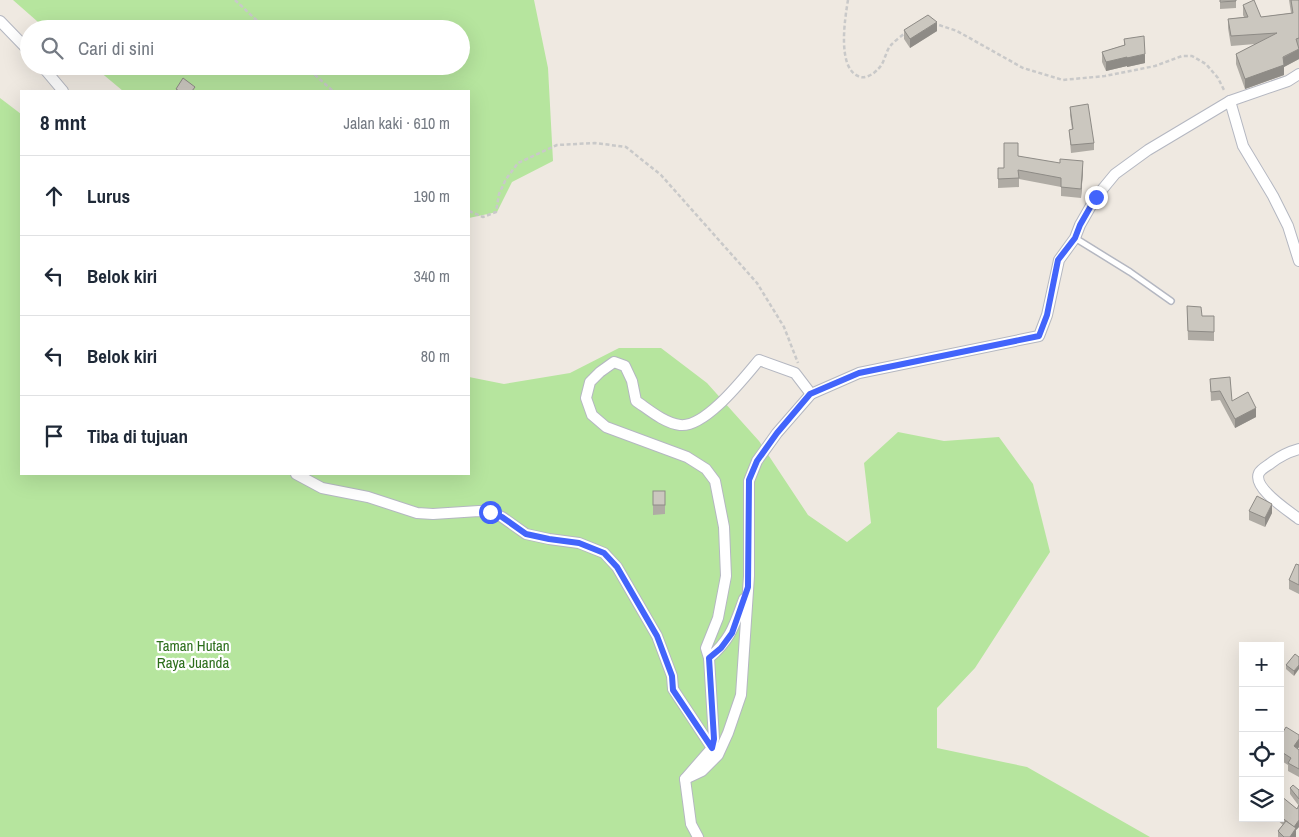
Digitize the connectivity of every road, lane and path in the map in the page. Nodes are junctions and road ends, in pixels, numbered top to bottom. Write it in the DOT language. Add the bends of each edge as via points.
graph roads {
  1 [pos="235,0"];
  2 [pos="848,0"];
  3 [pos="256,20"];
  4 [pos="0,21"];
  5 [pos="928,22"];
  6 [pos="911,30"];
  7 [pos="20,42"];
  8 [pos="1299,74"];
  9 [pos="50,75"];
  10 [pos="315,75"];
  11 [pos="62,90"];
  12 [pos="331,90"];
  13 [pos="1230,101"];
  14 [pos="470,211"];
  15 [pos="1075,238"];
  16 [pos="1299,261"];
  17 [pos="1171,301"];
  18 [pos="800,369"];
  19 [pos="810,394"];
  20 [pos="1299,449"];
  21 [pos="298,475"];
  22 [pos="1299,519"];
  23 [pos="748,587"];
  24 [pos="709,658"];
  25 [pos="712,748"];
  26 [pos="685,779"];
  27 [pos="698,837"];
  1 -- 3 [label="path"];
  2 -- 6 [label="path" via="845,57 857,76 865,77 878,69 890,46"];
  4 -- 7 [label="street"];
  5 -- 13 [label="path" via="957,31 1023,68 1063,80 1106,76 1192,56 1206,64 1218,78"];
  8 -- 13 [label="street"];
  9 -- 11 [label="street"];
  10 -- 12 [label="path"];
  13 -- 15 [label="street" via="1148,150 1115,174 1096,197"];
  13 -- 16 [label="street" via="1243,146 1288,226"];
  14 -- 18 [label="path" via="483,217 496,212 499,194 518,163 556,145 595,143 626,147 661,175 757,282 784,327"];
  15 -- 17 [label="lane"];
  15 -- 19 [label="street" via="1058,260 1047,315 1039,336 859,373"];
  19 -- 23 [label="street" via="757,461 749,480"];
  19 -- 24 [label="street" via="794,373 759,360 705,416 688,425 678,425 636,401 625,366 614,362 590,382 586,398 592,415 606,427 687,457 706,469 715,481 724,527 726,576 718,618 706,648"];
  20 -- 22 [label="street" via="1287,452 1262,469 1258,478 1267,495"];
  21 -- 25 [label="street" via="322,488 375,499 417,513 490,512 526,534 579,543 604,553 617,567 657,636 672,676 673,690"];
  23 -- 24 [label="street" via="732,633"];
  23 -- 26 [label="street" via="741,695 718,755 702,771"];
  24 -- 25 [label="street"];
  25 -- 26 [label="street"];
  26 -- 27 [label="street" via="691,824"];
}
